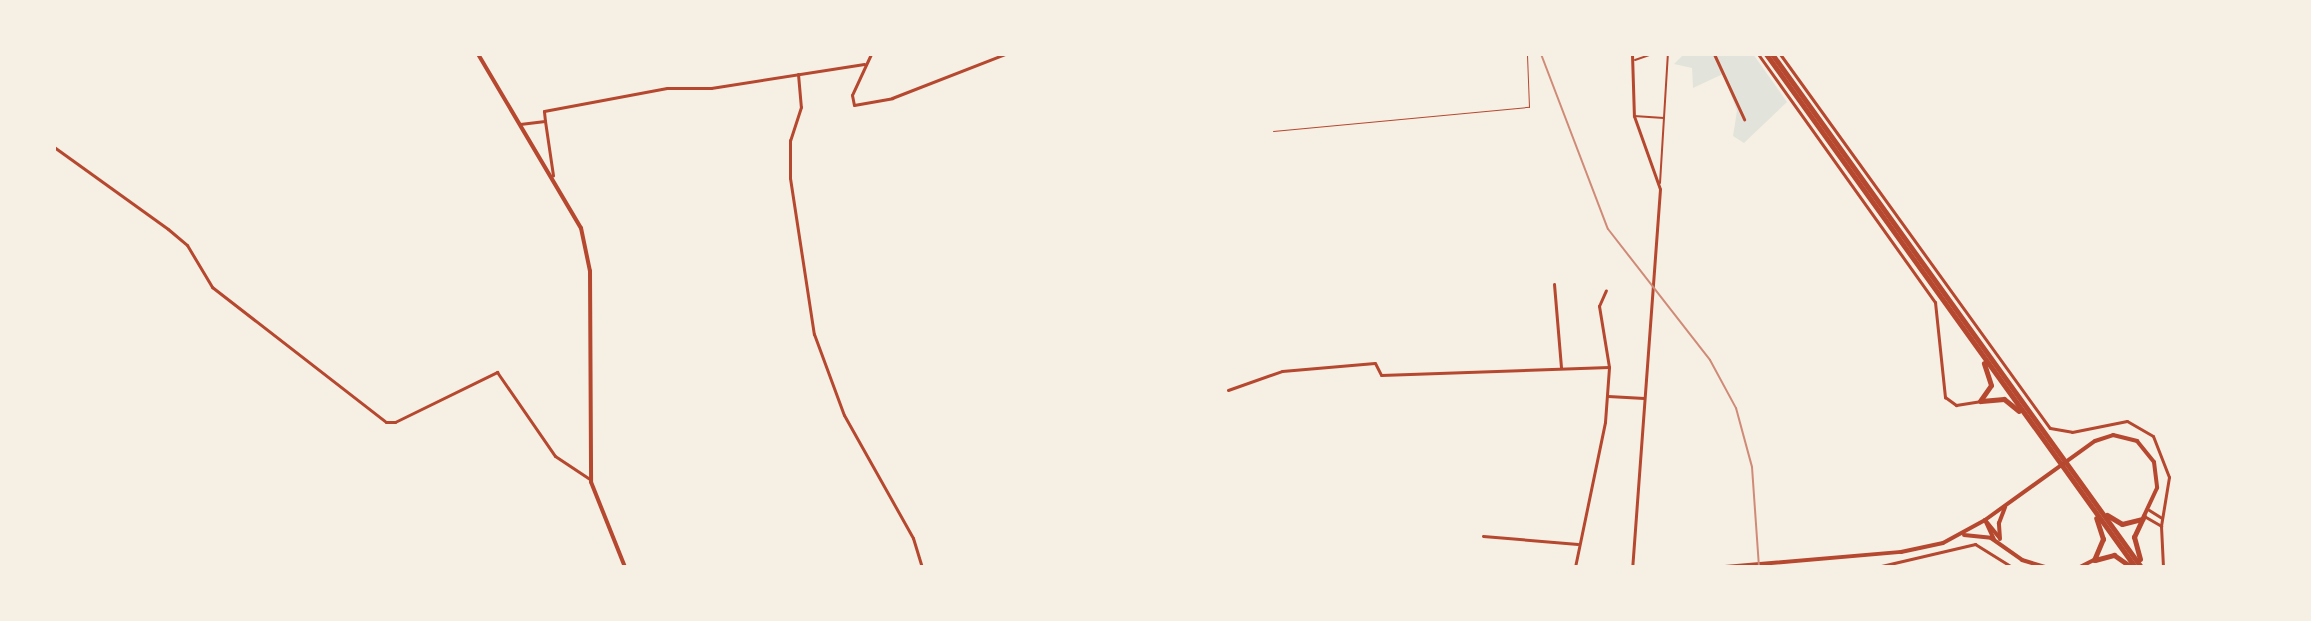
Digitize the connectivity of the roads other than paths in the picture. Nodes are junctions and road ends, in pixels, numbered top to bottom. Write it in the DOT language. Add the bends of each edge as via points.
graph roads {
  1 [pos="478,54"];
  2 [pos="871,54"];
  3 [pos="1005,54"];
  4 [pos="1632,54"];
  5 [pos="1652,54"];
  6 [pos="1668,54"];
  7 [pos="1714,54"];
  8 [pos="1758,54"];
  9 [pos="1766,54"];
  10 [pos="1772,54"];
  11 [pos="1780,54"];
  12 [pos="1632,61"];
  13 [pos="864,64"];
  14 [pos="798,74"];
  15 [pos="1634,116"];
  16 [pos="1665,119"];
  17 [pos="1744,119"];
  18 [pos="545,121"];
  19 [pos="520,124"];
  20 [pos="54,147"];
  21 [pos="553,175"];
  22 [pos="1660,183"];
  23 [pos="1554,284"];
  24 [pos="1606,290"];
  25 [pos="1958,321"];
  26 [pos="1609,367"];
  27 [pos="1561,368"];
  28 [pos="1228,390"];
  29 [pos="1608,396"];
  30 [pos="1644,398"];
  31 [pos="1980,401"];
  32 [pos="2040,436"];
  33 [pos="2072,475"];
  34 [pos="591,480"];
  35 [pos="2006,506"];
  36 [pos="2149,510"];
  37 [pos="2143,517"];
  38 [pos="2162,518"];
  39 [pos="1985,520"];
  40 [pos="2161,526"];
  41 [pos="1959,535"];
  42 [pos="1483,536"];
  43 [pos="1998,540"];
  44 [pos="1578,544"];
  45 [pos="2095,564"];
  46 [pos="1739,566"];
  47 [pos="625,567"];
  48 [pos="922,567"];
  49 [pos="1575,567"];
  50 [pos="1632,567"];
  51 [pos="1725,567"];
  52 [pos="1877,567"];
  53 [pos="2012,567"];
  54 [pos="2045,567"];
  55 [pos="2080,567"];
  56 [pos="2133,567"];
  57 [pos="2143,567"];
  58 [pos="2163,567"];
  1 -- 19 [label="main road"];
  2 -- 13 [label="street"];
  3 -- 13 [label="street" via="892,98 855,105 851,98"];
  4 -- 12 [label="street"];
  5 -- 12 [label="street"];
  6 -- 16 [label="street"];
  7 -- 17 [label="street"];
  8 -- 31 [label="street" via="1929,292 1939,311 1945,397 1956,405"];
  9 -- 25 [label="highway"];
  10 -- 33 [label="highway"];
  11 -- 38 [label="street" via="2050,428 2072,432 2127,421 2153,436 2168,463"];
  12 -- 15 [label="street"];
  13 -- 14 [label="street"];
  14 -- 18 [label="street" via="711,88 667,88 560,107 544,111"];
  14 -- 48 [label="street" via="801,107 790,140 790,178 816,343 844,415 913,538"];
  15 -- 16 [label="street"];
  15 -- 22 [label="street"];
  16 -- 22 [label="street"];
  18 -- 19 [label="street"];
  18 -- 21 [label="street"];
  19 -- 21 [label="main road"];
  20 -- 34 [label="street" via="168,229 187,245 212,287 386,422 497,372 535,432 565,464"];
  21 -- 34 [label="main road" via="588,249"];
  22 -- 30 [label="street"];
  23 -- 27 [label="street"];
  24 -- 26 [label="street" via="1599,306"];
  25 -- 31 [label="highway" via="1990,374 1990,390"];
  25 -- 32 [label="highway"];
  26 -- 27 [label="street"];
  26 -- 29 [label="street"];
  27 -- 28 [label="street" via="1381,375 1375,363 1282,371"];
  29 -- 30 [label="street"];
  29 -- 44 [label="street"];
  30 -- 50 [label="street"];
  31 -- 32 [label="highway" via="2010,402"];
  32 -- 33 [label="highway"];
  33 -- 37 [label="highway" via="2115,522"];
  33 -- 45 [label="highway" via="2102,528"];
  33 -- 56 [label="highway"];
  33 -- 57 [label="highway"];
  34 -- 47 [label="main road"];
  35 -- 36 [label="main road" via="2110,436 2142,445 2157,473"];
  35 -- 39 [label="main road"];
  35 -- 43 [label="main road"];
  36 -- 37 [label="main road"];
  36 -- 38 [label="street"];
  37 -- 40 [label="street"];
  37 -- 57 [label="highway" via="2133,542"];
  38 -- 40 [label="street"];
  39 -- 41 [label="main road"];
  39 -- 43 [label="main road"];
  40 -- 58 [label="street"];
  41 -- 43 [label="main road"];
  41 -- 46 [label="main road" via="1922,549"];
  42 -- 44 [label="street"];
  43 -- 54 [label="main road" via="2027,563"];
  44 -- 49 [label="street"];
  45 -- 55 [label="main road"];
  45 -- 56 [label="highway" via="2114,555"];
  46 -- 51 [label="main road"];
  52 -- 53 [label="street" via="1975,544"];
}
